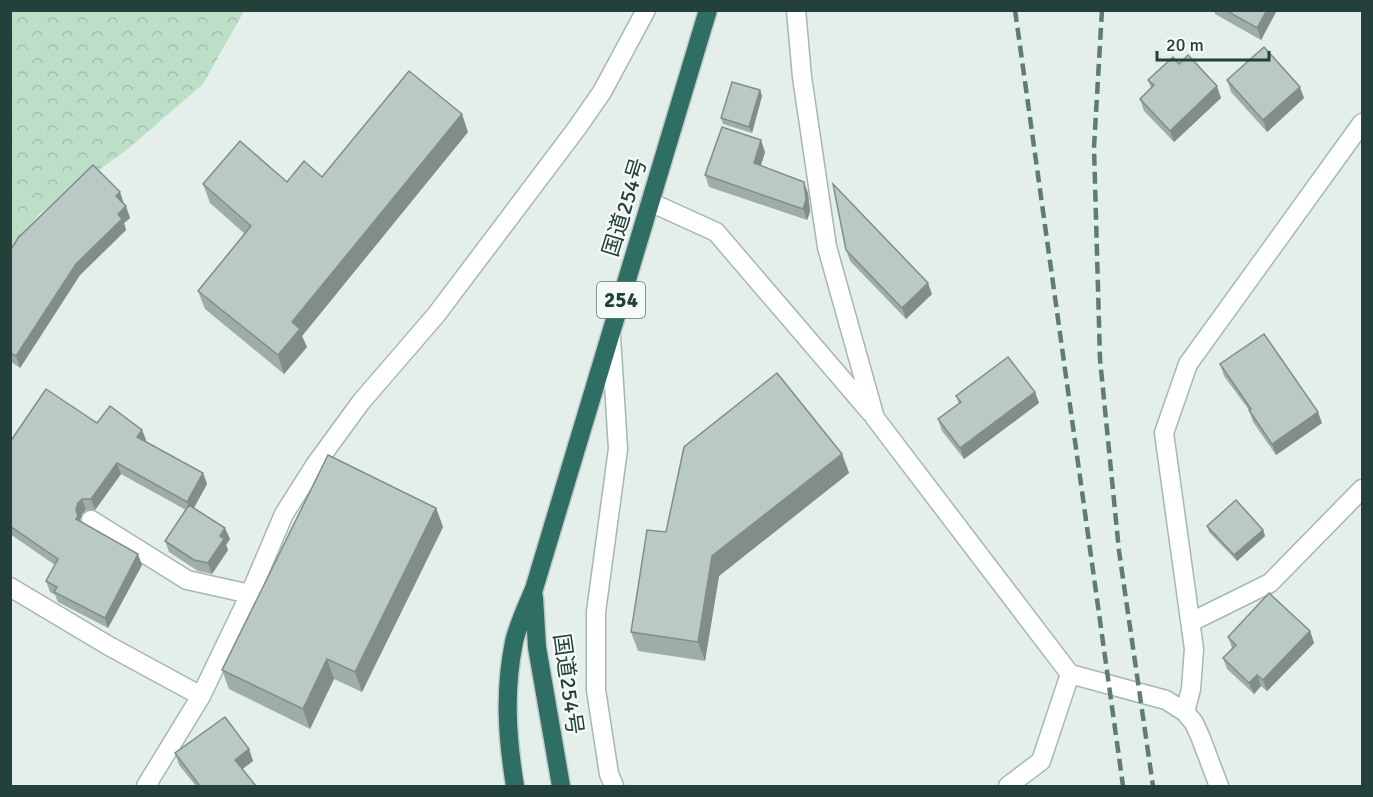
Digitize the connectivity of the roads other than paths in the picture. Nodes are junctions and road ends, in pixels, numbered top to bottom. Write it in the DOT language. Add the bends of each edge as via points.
graph roads {
  1 [pos="646,10"];
  2 [pos="708,10"];
  3 [pos="796,10"];
  4 [pos="1362,123"];
  5 [pos="650,202"];
  6 [pos="610,333"];
  7 [pos="875,418"];
  8 [pos="1362,489"];
  9 [pos="91,520"];
  10 [pos="10,587"];
  11 [pos="534,589"];
  12 [pos="250,594"];
  13 [pos="1191,622"];
  14 [pos="1070,674"];
  15 [pos="201,696"];
  16 [pos="1185,712"];
  17 [pos="146,786"];
  18 [pos="515,786"];
  19 [pos="561,786"];
  20 [pos="614,786"];
  21 [pos="1008,786"];
  22 [pos="1219,786"];
  1 -- 12 [label="street" via="578,128 436,315 361,402 315,465 284,514"];
  2 -- 5 [label="highway, 国道254号 / 254"];
  3 -- 7 [label="street" via="827,247"];
  4 -- 13 [label="street" via="1188,364 1176,396 1164,433"];
  5 -- 6 [label="highway, 国道254号 / 254"];
  5 -- 7 [label="street" via="716,232"];
  6 -- 11 [label="highway, 国道254号 / 254"];
  6 -- 20 [label="street" via="618,449 596,612 596,690"];
  7 -- 14 [label="street"];
  8 -- 13 [label="street" via="1270,583"];
  9 -- 12 [label="street" via="187,580"];
  10 -- 15 [label="street"];
  11 -- 18 [label="highway, 国道254号 / 254" via="514,640 508,681 508,741"];
  11 -- 19 [label="highway, 国道254号 / 254" via="537,647"];
  12 -- 15 [label="street"];
  13 -- 16 [label="street" via="1194,649"];
  14 -- 16 [label="street" via="1166,700"];
  14 -- 21 [label="street" via="1041,760"];
  15 -- 17 [label="street"];
  16 -- 22 [label="street" via="1200,736"];
}
